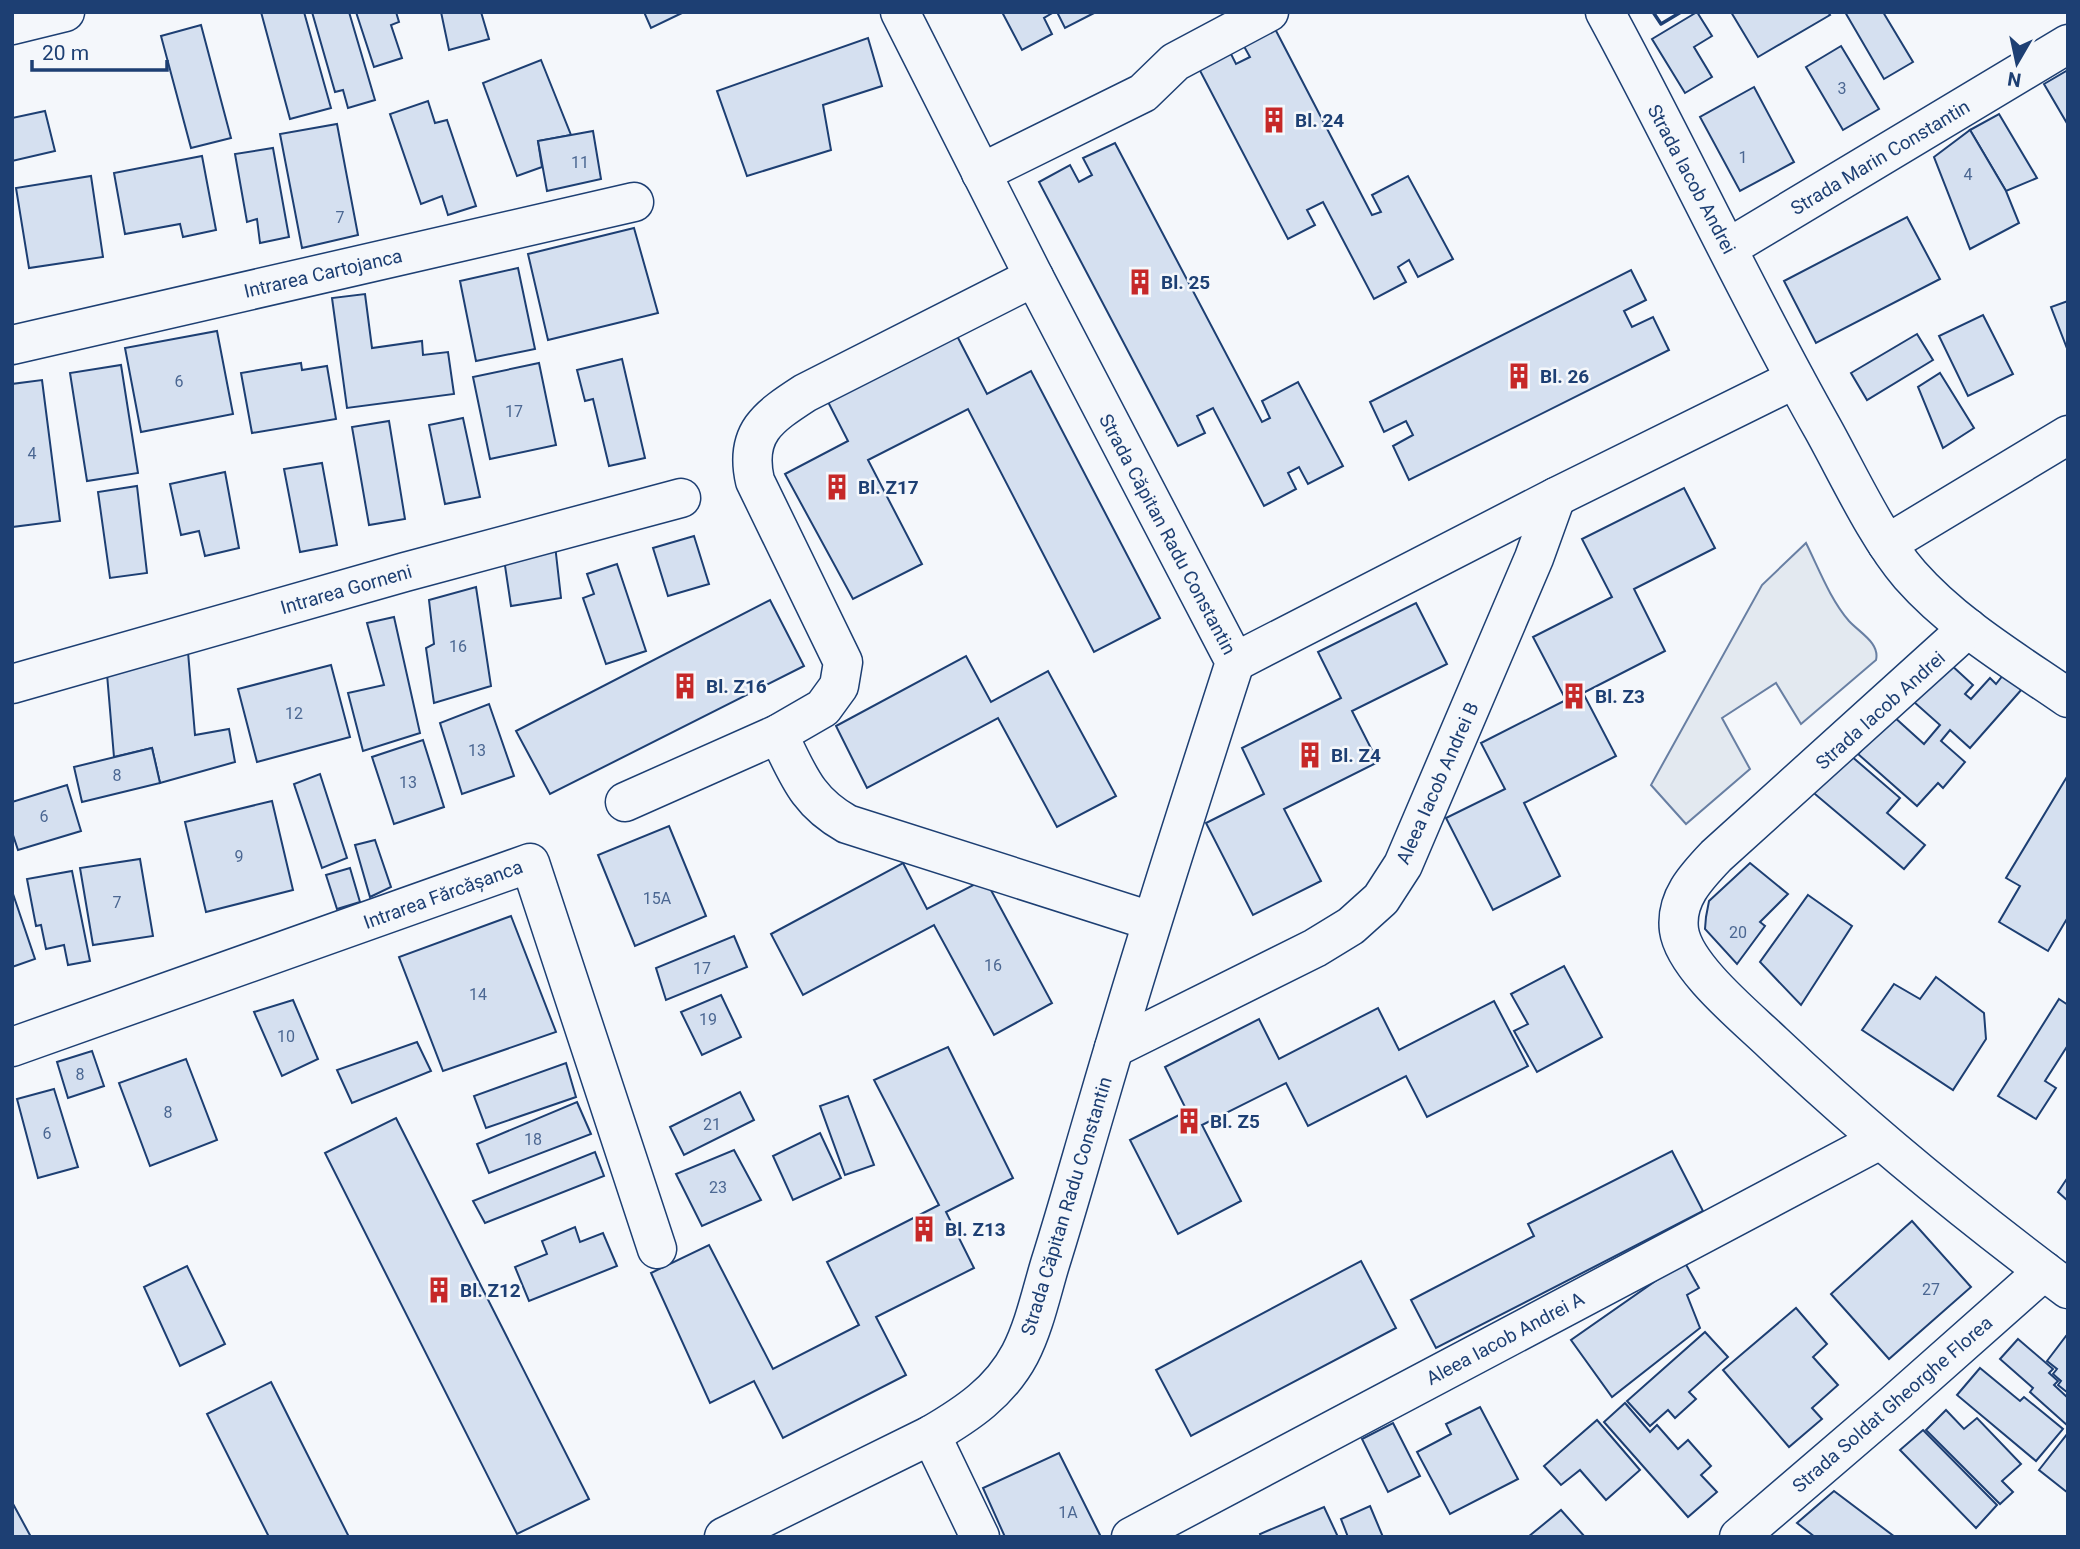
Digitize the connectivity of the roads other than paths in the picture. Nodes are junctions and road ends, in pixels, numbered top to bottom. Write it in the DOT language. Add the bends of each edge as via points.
graph roads {
  1 [pos="65,12"];
  2 [pos="900,12"];
  3 [pos="1269,12"];
  4 [pos="1605,12"];
  5 [pos="12,25"];
  6 [pos="2068,44"];
  7 [pos="981,173"];
  8 [pos="634,202"];
  9 [pos="1728,248"];
  10 [pos="1034,276"];
  11 [pos="12,345"];
  12 [pos="1795,379"];
  13 [pos="2068,435"];
  14 [pos="1556,497"];
  15 [pos="681,498"];
  16 [pos="1887,544"];
  17 [pos="1968,628"];
  18 [pos="1235,662"];
  19 [pos="12,684"];
  20 [pos="2068,698"];
  21 [pos="779,734"];
  22 [pos="625,802"];
  23 [pos="1151,921"];
  24 [pos="12,1047"];
  25 [pos="1114,1048"];
  26 [pos="1880,1140"];
  27 [pos="657,1249"];
  28 [pos="2056,1280"];
  29 [pos="931,1435"];
  30 [pos="724,1537"];
  31 [pos="980,1537"];
  32 [pos="1131,1537"];
  33 [pos="1739,1537"];
  1 -- 5 [label="street"];
  2 -- 7 [label="street, Strada Căpitan Radu Constantin"];
  3 -- 7 [label="street" via="1175,62 1143,93"];
  4 -- 9 [label="street, Strada Iacob Andrei"];
  6 -- 9 [label="street, Strada Marin Constantin"];
  7 -- 10 [label="street, Strada Căpitan Radu Constantin"];
  8 -- 11 [label="street, Intrarea Cartojanca"];
  9 -- 12 [label="street, Strada Iacob Andrei"];
  10 -- 18 [label="street, Strada Căpitan Radu Constantin"];
  10 -- 21 [label="street" via="805,393 777,411 754,442 750,461 755,481 843,662 839,686 823,708"];
  12 -- 14 [label="street"];
  12 -- 16 [label="street, Strada Iacob Andrei"];
  13 -- 16 [label="street"];
  14 -- 18 [label="street"];
  14 -- 25 [label="street, Aleea Iacob Andrei B" via="1403,865 1381,899 1351,926 1315,948"];
  15 -- 19 [label="street, Intrarea Gorneni"];
  16 -- 17 [label="street, Strada Iacob Andrei" via="1909,574"];
  17 -- 20 [label="street"];
  17 -- 26 [label="street, Strada Iacob Andrei" via="1716,856 1694,879 1679,916 1679,932 1696,965 1715,988"];
  18 -- 23 [label="street, Strada Căpitan Radu Constantin"];
  21 -- 22 [label="street"];
  21 -- 23 [label="street" via="807,792 828,814 847,824"];
  23 -- 25 [label="street, Strada Căpitan Radu Constantin"];
  24 -- 27 [label="street, Intrarea Fărcășanca" via="530,863"];
  25 -- 29 [label="street, Strada Căpitan Radu Constantin" via="1020,1353 985,1399"];
  26 -- 28 [label="street, Strada Iacob Andrei"];
  26 -- 32 [label="street, Aleea Iacob Andrei A"];
  28 -- 33 [label="street, Strada Soldat Gheorghe Florea" via="1894,1404"];
  29 -- 30 [label="street, Strada Căpitan Radu Constantin"];
  29 -- 31 [label="street"];
}
